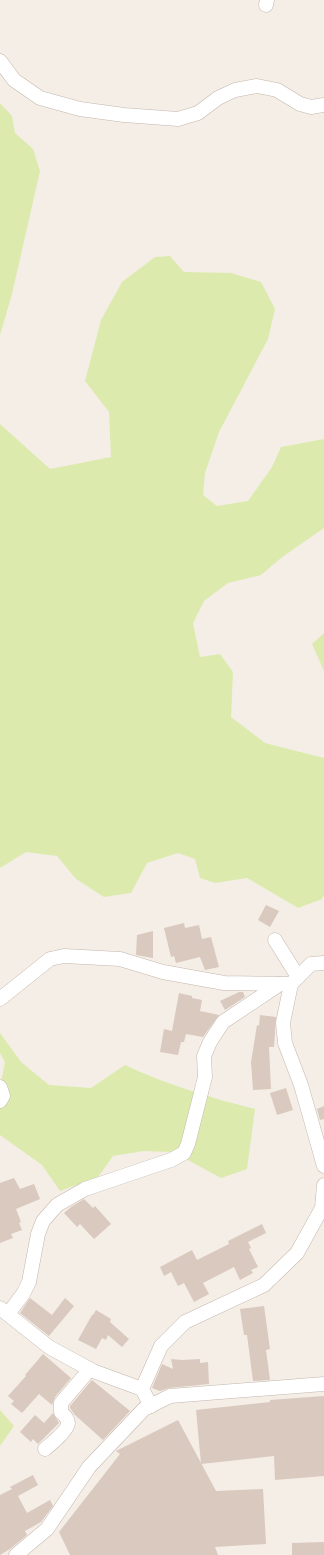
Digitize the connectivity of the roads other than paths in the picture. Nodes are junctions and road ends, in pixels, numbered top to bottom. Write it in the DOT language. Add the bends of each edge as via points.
graph roads {
  1 [pos="0,61"];
  2 [pos="324,106"];
  3 [pos="275,940"];
  4 [pos="324,963"];
  5 [pos="290,981"];
  6 [pos="0,1000"];
  7 [pos="0,1087"];
  8 [pos="0,1101"];
  9 [pos="324,1166"];
  10 [pos="324,1185"];
  11 [pos="4,1311"];
  12 [pos="90,1369"];
  13 [pos="324,1384"];
  14 [pos="142,1389"];
  15 [pos="151,1406"];
  16 [pos="45,1449"];
  17 [pos="16,1555"];
  1 -- 2 [label="street" via="14,80 40,98 87,110 178,119 198,113 218,98 235,90 257,86 277,90 300,104"];
  3 -- 5 [label="street"];
  4 -- 5 [label="street" via="311,964"];
  5 -- 6 [label="street" via="224,984 163,972 120,959 64,956 50,959"];
  5 -- 9 [label="street" via="283,1023 285,1043 301,1085"];
  5 -- 11 [label="street" via="223,1022 210,1042 204,1056 205,1077 184,1153 171,1160 85,1189 57,1205 43,1221 38,1234 29,1282 23,1294"];
  7 -- 8 [label="street" via="3,1096"];
  10 -- 14 [label="street" via="322,1208 297,1253 264,1286 185,1322 161,1346"];
  11 -- 12 [label="street" via="49,1347"];
  12 -- 14 [label="street"];
  12 -- 16 [label="street" via="61,1402 61,1412 68,1422 66,1428"];
  13 -- 15 [label="street" via="170,1396"];
  14 -- 15 [label="street"];
  15 -- 17 [label="street" via="144,1409 89,1467 47,1529"];
}
